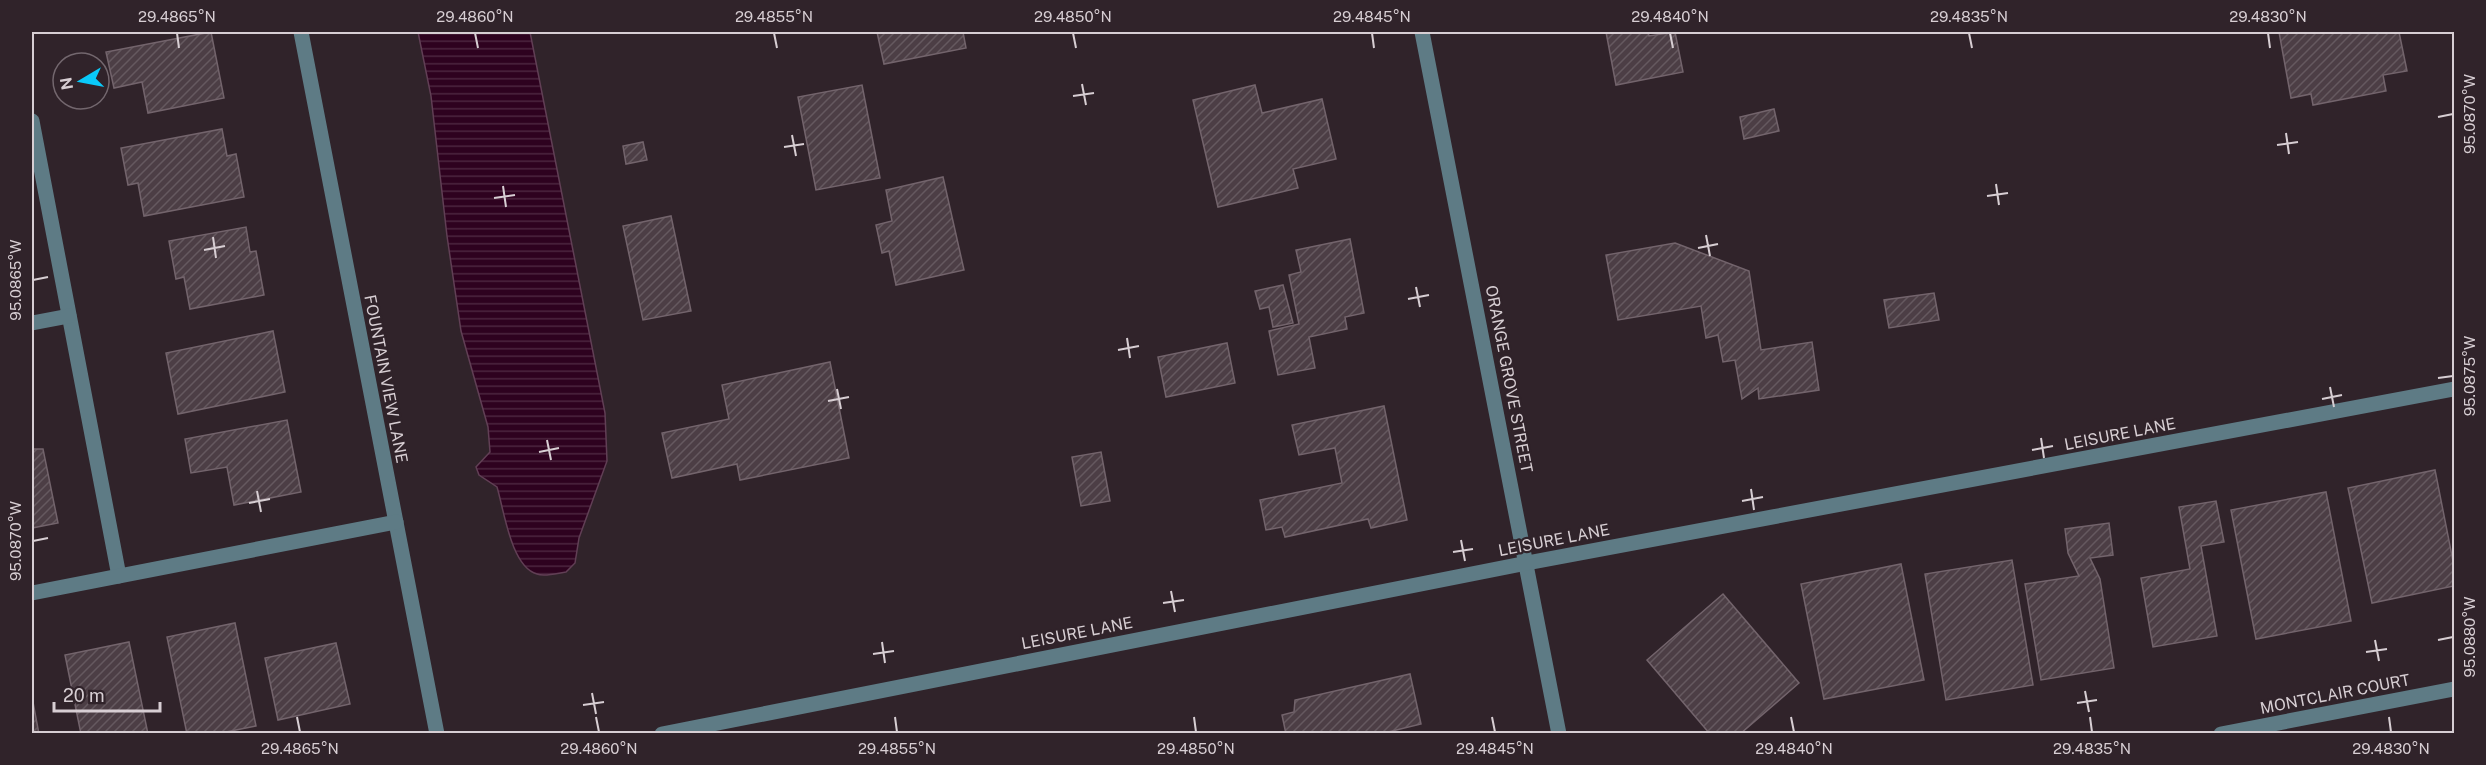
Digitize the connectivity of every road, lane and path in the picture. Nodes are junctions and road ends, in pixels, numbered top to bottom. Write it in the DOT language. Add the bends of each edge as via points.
graph roads {
  1 [pos="301,32"];
  2 [pos="1422,32"];
  3 [pos="32,121"];
  4 [pos="69,316"];
  5 [pos="32,323"];
  6 [pos="2454,389"];
  7 [pos="396,522"];
  8 [pos="1527,563"];
  9 [pos="119,576"];
  10 [pos="32,593"];
  11 [pos="2454,690"];
  12 [pos="437,734"];
  13 [pos="662,734"];
  14 [pos="1559,734"];
  15 [pos="2222,734"];
  1 -- 7 [label="street, FOUNTAIN VIEW LANE"];
  2 -- 8 [label="street, ORANGE GROVE STREET"];
  3 -- 4 [label="street"];
  4 -- 5 [label="street"];
  4 -- 9 [label="street"];
  6 -- 8 [label="street, LEISURE LANE"];
  7 -- 9 [label="street"];
  7 -- 12 [label="street, FOUNTAIN VIEW LANE"];
  8 -- 13 [label="street, LEISURE LANE"];
  8 -- 14 [label="street, ORANGE GROVE STREET"];
  9 -- 10 [label="street"];
  11 -- 15 [label="street, MONTCLAIR COURT"];
}
